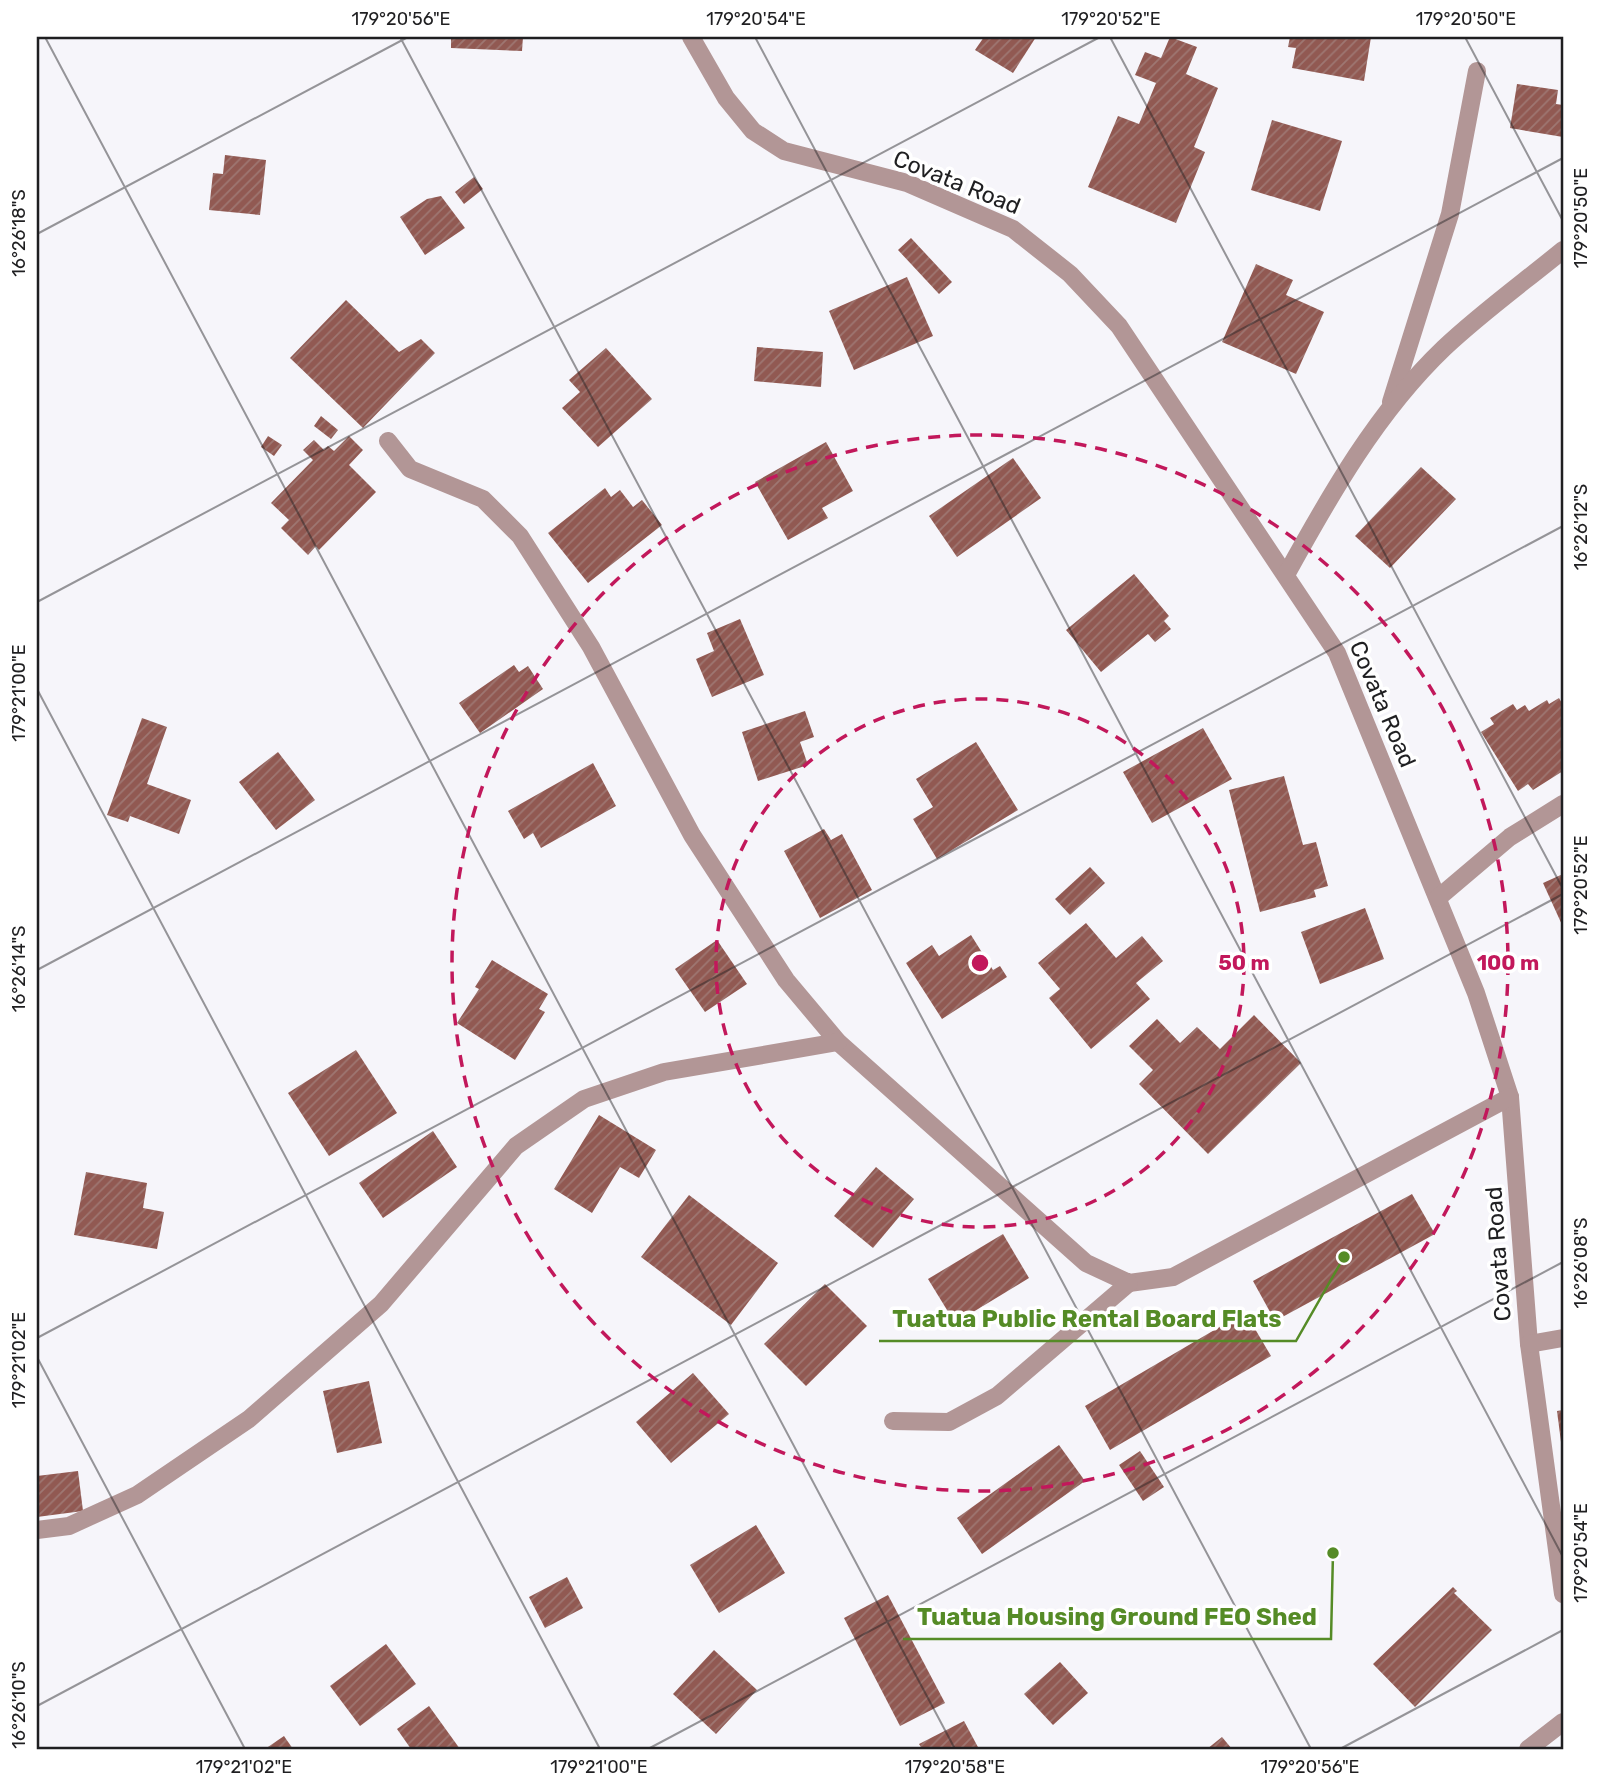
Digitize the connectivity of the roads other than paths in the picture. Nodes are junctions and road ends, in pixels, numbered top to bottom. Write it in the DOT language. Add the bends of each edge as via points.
graph roads {
  1 [pos="691,37"];
  2 [pos="1477,71"];
  3 [pos="1563,250"];
  4 [pos="1389,409"];
  5 [pos="388,441"];
  6 [pos="1286,575"];
  7 [pos="1563,806"];
  8 [pos="1438,898"];
  9 [pos="838,1042"];
  10 [pos="1510,1097"];
  11 [pos="1129,1283"];
  12 [pos="1563,1338"];
  13 [pos="1529,1344"];
  14 [pos="893,1421"];
  15 [pos="37,1530"];
  16 [pos="1563,1594"];
  17 [pos="1563,1722"];
  18 [pos="1528,1749"];
  1 -- 6 [label="street, Covata Road" via="726,98 752,131 784,151 907,183 1013,229 1070,274 1119,326"];
  2 -- 4 [label="street" via="1450,214"];
  3 -- 4 [label="street" via="1444,348"];
  4 -- 6 [label="street" via="1329,498"];
  5 -- 9 [label="street" via="411,469 483,499 520,536 591,647 692,835 786,980"];
  6 -- 8 [label="street, Covata Road" via="1337,653"];
  7 -- 8 [label="street" via="1510,837"];
  8 -- 10 [label="street, Covata Road"];
  9 -- 11 [label="street" via="1086,1263"];
  9 -- 15 [label="street" via="664,1072 584,1099 516,1146 381,1304 250,1419 137,1495 68,1526"];
  10 -- 11 [label="street" via="1172,1277"];
  10 -- 13 [label="street, Covata Road"];
  11 -- 14 [label="street" via="997,1396 949,1422"];
  12 -- 13 [label="street"];
  13 -- 16 [label="street, Covata Road"];
  17 -- 18 [label="street"];
}
